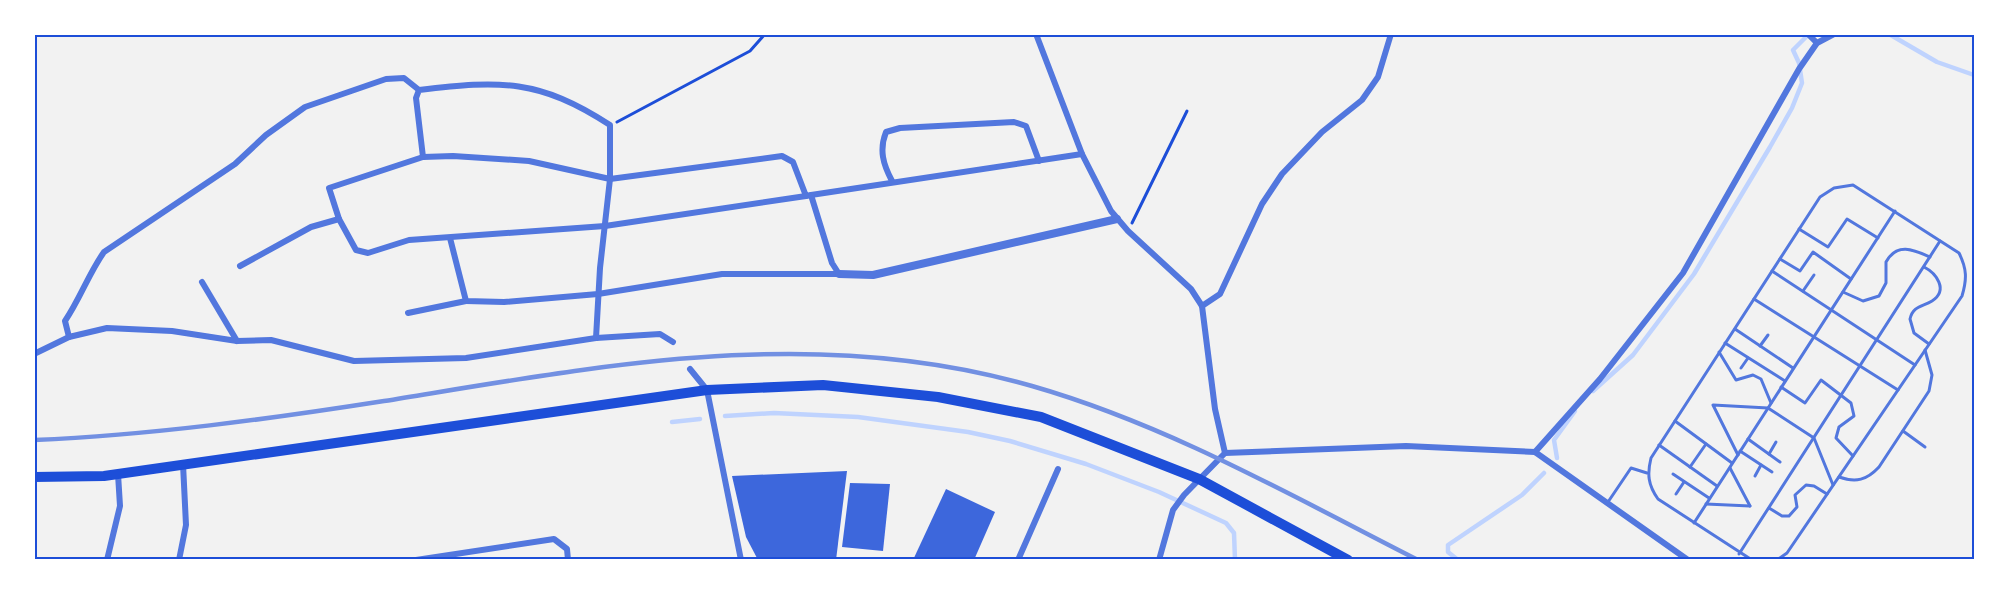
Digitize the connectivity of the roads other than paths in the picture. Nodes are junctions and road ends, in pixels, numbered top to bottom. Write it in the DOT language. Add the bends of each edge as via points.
graph roads {
  1 [pos="1036,34"];
  2 [pos="1391,34"];
  3 [pos="1809,34"];
  4 [pos="1834,34"];
  5 [pos="1817,43"];
  6 [pos="419,90"];
  7 [pos="1082,154"];
  8 [pos="423,157"];
  9 [pos="1039,161"];
  10 [pos="610,179"];
  11 [pos="892,182"];
  12 [pos="809,196"];
  13 [pos="1895,211"];
  14 [pos="339,219"];
  15 [pos="1117,219"];
  16 [pos="604,226"];
  17 [pos="1799,229"];
  18 [pos="450,238"];
  19 [pos="1878,238"];
  20 [pos="1940,241"];
  21 [pos="1930,258"];
  22 [pos="1780,259"];
  23 [pos="240,267"];
  24 [pos="1924,267"];
  25 [pos="1772,271"];
  26 [pos="839,274"];
  27 [pos="1814,275"];
  28 [pos="1851,279"];
  29 [pos="202,282"];
  30 [pos="1803,291"];
  31 [pos="1842,292"];
  32 [pos="598,294"];
  33 [pos="1754,299"];
  34 [pos="466,301"];
  35 [pos="1202,306"];
  36 [pos="1831,310"];
  37 [pos="408,313"];
  38 [pos="1735,329"];
  39 [pos="1768,335"];
  40 [pos="69,337"];
  41 [pos="596,338"];
  42 [pos="1813,338"];
  43 [pos="1877,339"];
  44 [pos="237,341"];
  45 [pos="673,342"];
  46 [pos="1725,343"];
  47 [pos="1929,344"];
  48 [pos="1760,346"];
  49 [pos="1925,350"];
  50 [pos="1719,352"];
  51 [pos="34,354"];
  52 [pos="1748,358"];
  53 [pos="1915,365"];
  54 [pos="1860,366"];
  55 [pos="1741,368"];
  56 [pos="690,369"];
  57 [pos="1793,369"];
  58 [pos="1785,381"];
  59 [pos="1781,387"];
  60 [pos="707,390"];
  61 [pos="1898,390"];
  62 [pos="1841,395"];
  63 [pos="1771,404"];
  64 [pos="1768,408"];
  65 [pos="1675,421"];
  66 [pos="1903,431"];
  67 [pos="1814,438"];
  68 [pos="1748,439"];
  69 [pos="1776,441"];
  70 [pos="1707,444"];
  71 [pos="1659,445"];
  72 [pos="1925,447"];
  73 [pos="1535,452"];
  74 [pos="1225,453"];
  75 [pos="1739,453"];
  76 [pos="1768,454"];
  77 [pos="1853,456"];
  78 [pos="1780,462"];
  79 [pos="1732,463"];
  80 [pos="183,464"];
  81 [pos="1761,465"];
  82 [pos="1690,466"];
  83 [pos="1730,467"];
  84 [pos="1058,470"];
  85 [pos="1772,472"];
  86 [pos="1648,473"];
  87 [pos="118,474"];
  88 [pos="1673,474"];
  89 [pos="1755,476"];
  90 [pos="34,477"];
  91 [pos="1839,477"];
  92 [pos="1199,479"];
  93 [pos="1684,482"];
  94 [pos="1833,485"];
  95 [pos="1718,486"];
  96 [pos="1676,494"];
  97 [pos="1827,495"];
  98 [pos="1710,498"];
  99 [pos="1608,502"];
  100 [pos="1706,504"];
  101 [pos="1769,508"];
  102 [pos="1694,523"];
  103 [pos="1739,554"];
  104 [pos="107,560"];
  105 [pos="179,560"];
  106 [pos="416,560"];
  107 [pos="568,560"];
  108 [pos="741,560"];
  109 [pos="1018,560"];
  110 [pos="1159,560"];
  111 [pos="1348,560"];
  112 [pos="1688,560"];
  113 [pos="1752,560"];
  114 [pos="1777,560"];
  1 -- 7 [label="street"];
  2 -- 35 [label="street" via="1378,76 1362,100 1330,124 1282,174 1262,204 1220,294"];
  3 -- 5 [label="street"];
  4 -- 5 [label="street"];
  5 -- 73 [label="street" via="1798,69 1683,273 1600,379"];
  6 -- 8 [label="street" via="416,98"];
  6 -- 10 [label="street" via="481,84 534,87 584,108 610,125"];
  6 -- 40 [label="street" via="404,78 386,79 305,107 235,164 104,252 65,321"];
  7 -- 9 [label="street"];
  7 -- 15 [label="street"];
  8 -- 10 [label="street" via="529,161"];
  8 -- 14 [label="street" via="329,188"];
  9 -- 11 [label="street"];
  9 -- 11 [label="street" via="1026,126 1014,122 900,128 886,132 881,145"];
  10 -- 12 [label="street" via="782,156 793,162"];
  10 -- 16 [label="street"];
  11 -- 12 [label="street"];
  12 -- 16 [label="street"];
  12 -- 26 [label="street"];
  13 -- 17 [label="lane" via="1852,185 1834,188 1820,196"];
  13 -- 19 [label="lane"];
  13 -- 20 [label="lane"];
  14 -- 18 [label="street" via="356,250 368,253 409,240"];
  14 -- 23 [label="street" via="311,227"];
  15 -- 26 [label="street" via="873,275"];
  15 -- 35 [label="street" via="1191,289"];
  16 -- 18 [label="street"];
  16 -- 32 [label="street"];
  17 -- 19 [label="lane" via="1828,247 1847,219"];
  17 -- 22 [label="lane"];
  18 -- 34 [label="street"];
  19 -- 28 [label="lane"];
  20 -- 21 [label="lane"];
  20 -- 47 [label="lane" via="1959,253 1966,281 1962,296"];
  21 -- 24 [label="lane"];
  21 -- 31 [label="lane" via="1911,248 1897,251 1886,262 1886,283 1879,296 1863,301"];
  22 -- 25 [label="lane"];
  22 -- 28 [label="lane" via="1800,271 1813,252"];
  24 -- 43 [label="lane"];
  24 -- 47 [label="lane" via="1938,278 1939,292 1932,301 1917,307 1910,319 1914,333"];
  25 -- 30 [label="lane"];
  25 -- 33 [label="lane"];
  26 -- 32 [label="street" via="722,274"];
  27 -- 30 [label="lane"];
  28 -- 31 [label="lane"];
  29 -- 44 [label="street"];
  30 -- 36 [label="lane"];
  31 -- 36 [label="lane"];
  32 -- 34 [label="street" via="504,302"];
  32 -- 41 [label="street"];
  33 -- 38 [label="lane"];
  33 -- 42 [label="lane"];
  34 -- 37 [label="street"];
  35 -- 74 [label="street" via="1215,409"];
  36 -- 42 [label="lane"];
  36 -- 43 [label="lane"];
  38 -- 46 [label="lane"];
  38 -- 48 [label="lane"];
  39 -- 48 [label="lane"];
  40 -- 44 [label="street" via="107,328 172,331"];
  40 -- 51 [label="street"];
  41 -- 44 [label="street" via="466,357 354,361 271,340"];
  41 -- 45 [label="street" via="660,334"];
  42 -- 54 [label="lane"];
  42 -- 57 [label="lane"];
  43 -- 53 [label="lane"];
  43 -- 54 [label="lane"];
  46 -- 50 [label="lane"];
  46 -- 52 [label="lane"];
  47 -- 49 [label="lane"];
  48 -- 57 [label="lane"];
  49 -- 53 [label="lane"];
  49 -- 66 [label="lane" via="1932,375 1929,391"];
  50 -- 63 [label="lane" via="1736,380 1753,375 1761,379"];
  50 -- 65 [label="lane"];
  52 -- 55 [label="lane"];
  52 -- 58 [label="lane"];
  53 -- 61 [label="lane"];
  54 -- 61 [label="lane"];
  54 -- 62 [label="lane"];
  56 -- 60 [label="street"];
  57 -- 58 [label="lane"];
  58 -- 59 [label="lane"];
  59 -- 62 [label="lane" via="1805,403 1821,380"];
  59 -- 63 [label="lane"];
  60 -- 80 [label="highway"];
  60 -- 92 [label="highway" via="824,385 938,397 1041,417"];
  60 -- 108 [label="street"];
  61 -- 77 [label="lane"];
  62 -- 67 [label="lane"];
  62 -- 77 [label="lane" via="1851,403 1854,416 1839,427 1836,438"];
  63 -- 64 [label="lane"];
  64 -- 67 [label="lane"];
  64 -- 68 [label="lane"];
  64 -- 75 [label="lane" via="1713,405"];
  65 -- 70 [label="lane"];
  65 -- 71 [label="lane"];
  66 -- 72 [label="lane"];
  66 -- 91 [label="lane" via="1870,476 1861,480"];
  67 -- 94 [label="lane"];
  67 -- 101 [label="lane"];
  68 -- 75 [label="lane"];
  68 -- 76 [label="lane"];
  69 -- 76 [label="lane"];
  70 -- 79 [label="lane"];
  70 -- 82 [label="lane"];
  71 -- 82 [label="lane"];
  71 -- 86 [label="lane"];
  73 -- 74 [label="street" via="1406,446"];
  73 -- 99 [label="street"];
  74 -- 92 [label="street"];
  75 -- 79 [label="lane"];
  75 -- 81 [label="lane"];
  76 -- 78 [label="lane"];
  77 -- 91 [label="lane"];
  79 -- 83 [label="lane"];
  80 -- 87 [label="highway"];
  80 -- 105 [label="street" via="186,525"];
  81 -- 85 [label="lane"];
  81 -- 89 [label="lane"];
  82 -- 95 [label="lane"];
  83 -- 95 [label="lane"];
  83 -- 100 [label="lane" via="1750,506"];
  84 -- 109 [label="street"];
  86 -- 99 [label="lane" via="1631,468"];
  86 -- 102 [label="lane" via="1658,499"];
  87 -- 90 [label="highway"];
  87 -- 104 [label="street" via="120,506"];
  88 -- 93 [label="lane"];
  91 -- 94 [label="lane"];
  92 -- 110 [label="street" via="1173,510"];
  92 -- 111 [label="highway"];
  93 -- 96 [label="lane"];
  93 -- 98 [label="lane"];
  94 -- 97 [label="lane"];
  95 -- 98 [label="lane"];
  97 -- 101 [label="lane" via="1806,485 1795,495 1797,507 1789,516"];
  97 -- 114 [label="lane" via="1787,554"];
  98 -- 100 [label="lane"];
  99 -- 112 [label="street"];
  100 -- 102 [label="lane"];
  101 -- 103 [label="lane"];
  102 -- 103 [label="lane"];
  103 -- 113 [label="lane"];
  106 -- 107 [label="street" via="554,539 567,549"];
}
